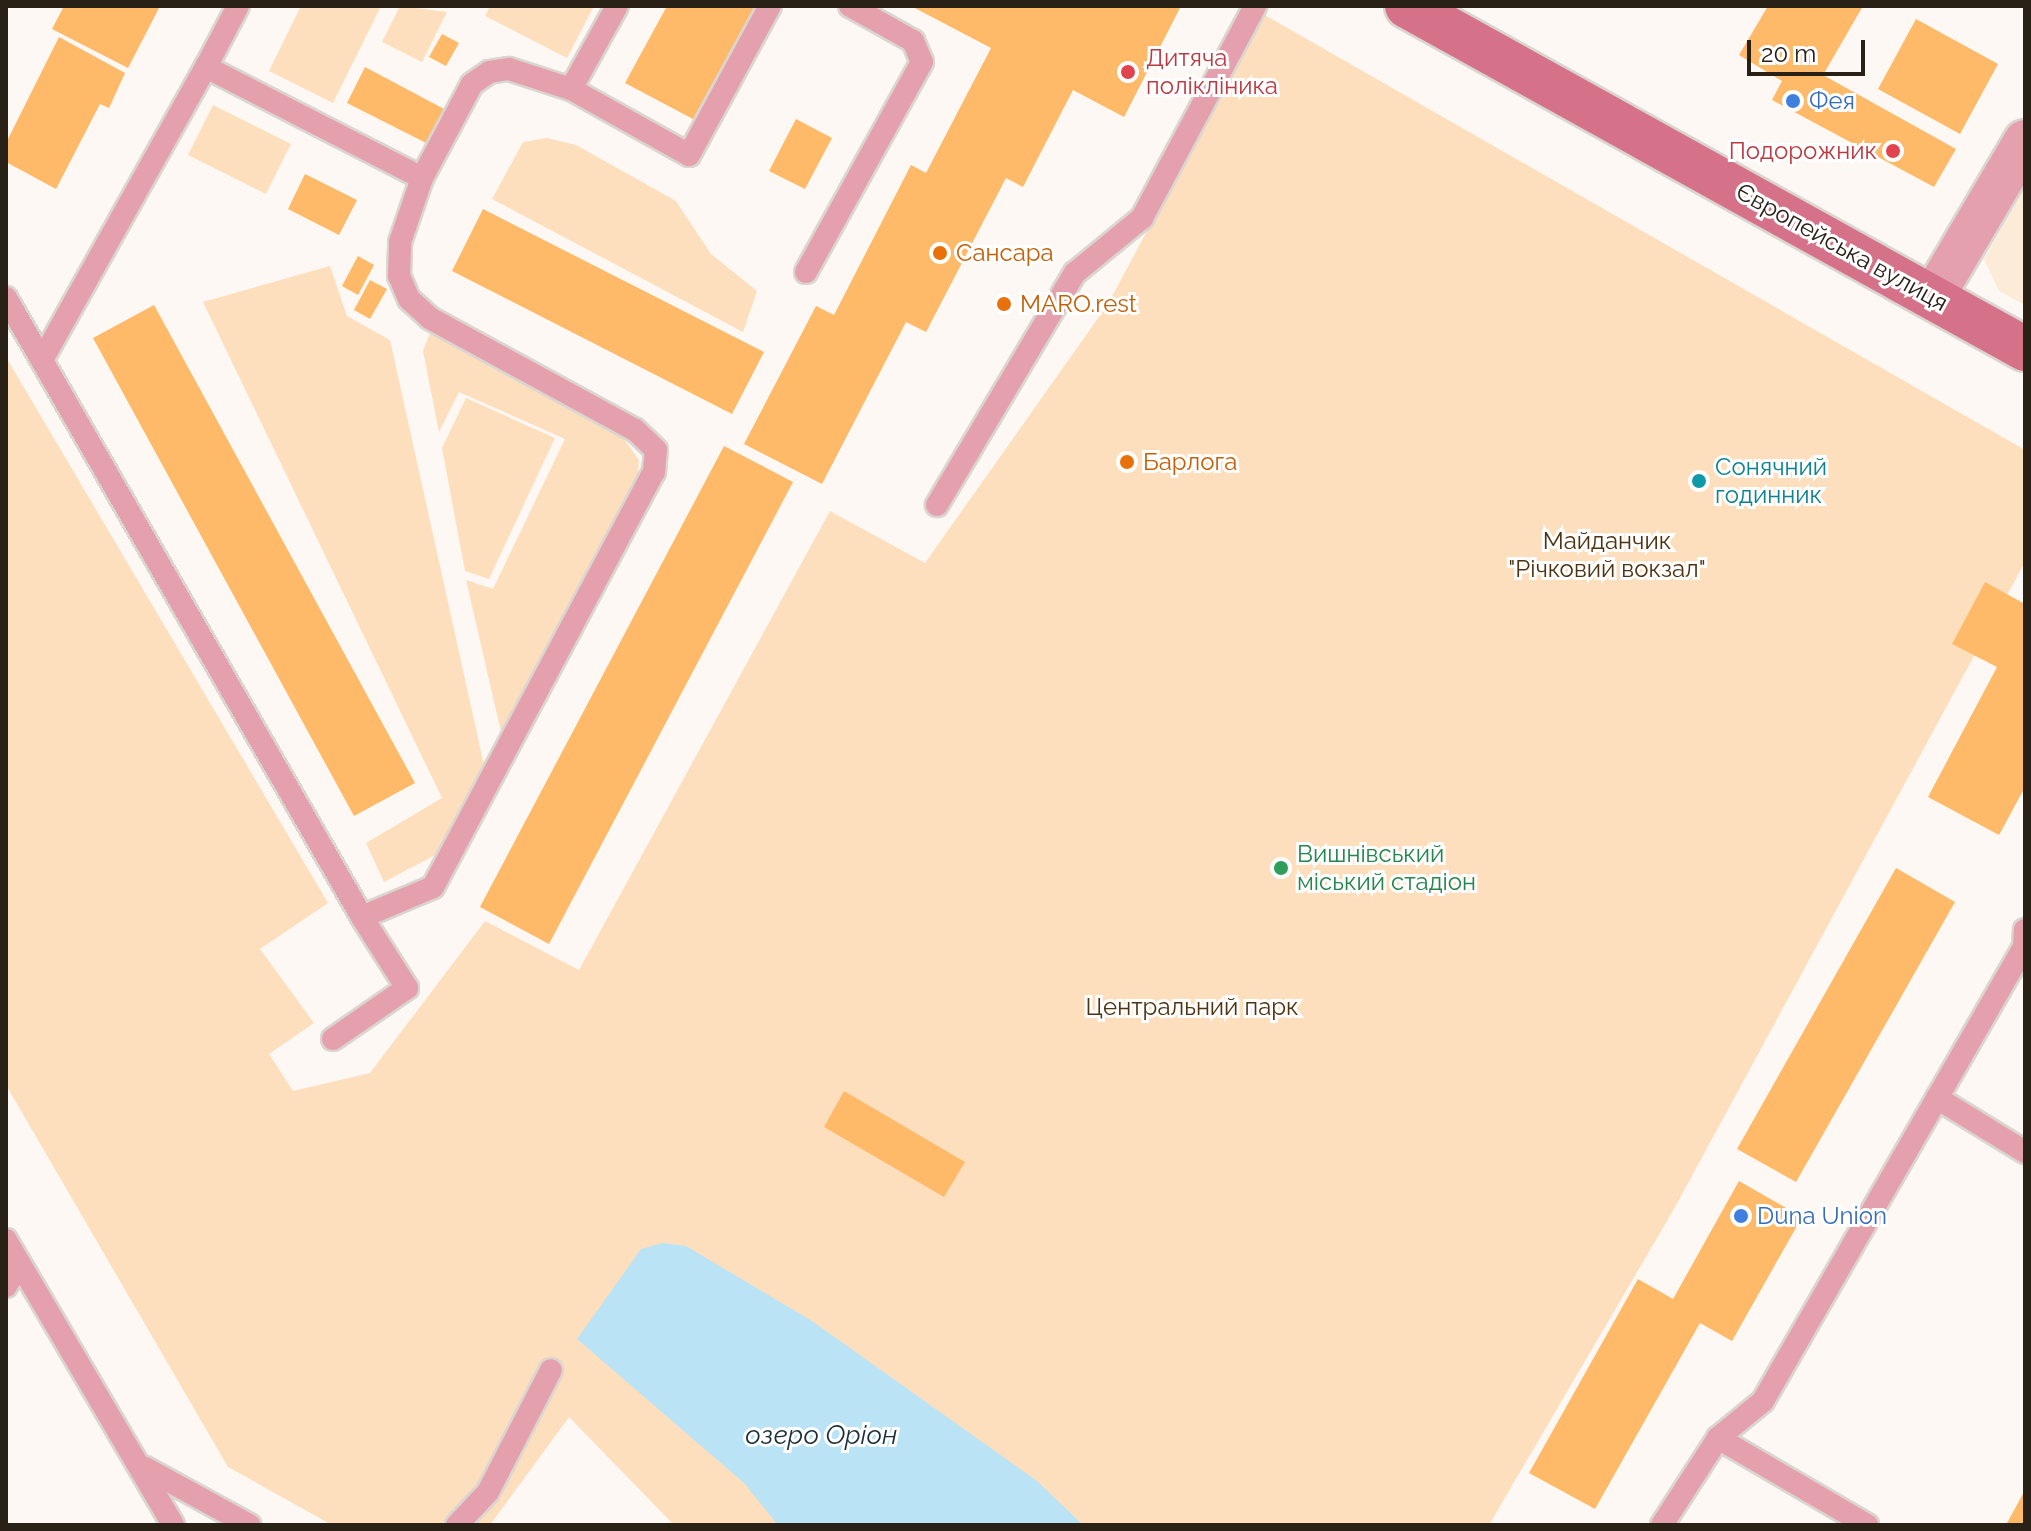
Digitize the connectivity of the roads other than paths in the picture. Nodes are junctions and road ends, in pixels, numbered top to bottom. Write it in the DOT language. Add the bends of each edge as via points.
graph roads {
  1 [pos="238,6"];
  2 [pos="617,6"];
  3 [pos="770,6"];
  4 [pos="850,6"];
  5 [pos="1255,6"];
  6 [pos="1407,6"];
  7 [pos="206,67"];
  8 [pos="571,89"];
  9 [pos="2025,141"];
  10 [pos="422,178"];
  11 [pos="806,272"];
  12 [pos="1933,297"];
  13 [pos="6,298"];
  14 [pos="2025,349"];
  15 [pos="42,360"];
  16 [pos="937,505"];
  17 [pos="362,917"];
  18 [pos="2025,930"];
  19 [pos="2025,947"];
  20 [pos="333,1039"];
  21 [pos="1937,1098"];
  22 [pos="2025,1152"];
  23 [pos="6,1240"];
  24 [pos="19,1264"];
  25 [pos="6,1286"];
  26 [pos="551,1370"];
  27 [pos="1718,1438"];
  28 [pos="133,1462"];
  29 [pos="173,1525"];
  30 [pos="249,1525"];
  31 [pos="457,1525"];
  32 [pos="1662,1525"];
  33 [pos="1867,1525"];
  1 -- 7 [label="lane"];
  2 -- 8 [label="lane"];
  3 -- 8 [label="lane" via="689,155"];
  4 -- 11 [label="lane" via="913,41 922,62"];
  5 -- 16 [label="lane" via="1142,218 1075,273"];
  6 -- 12 [label="street, Європейська вулиця"];
  7 -- 10 [label="lane"];
  7 -- 15 [label="lane"];
  8 -- 10 [label="lane" via="509,69 489,72 472,84"];
  9 -- 12 [label="street"];
  10 -- 17 [label="lane" via="400,242 399,276 409,299 430,318 635,430 656,450 654,472 433,887"];
  12 -- 14 [label="street, Європейська вулиця"];
  13 -- 15 [label="lane"];
  15 -- 17 [label="lane"];
  17 -- 20 [label="lane" via="407,988"];
  18 -- 19 [label="lane"];
  19 -- 21 [label="lane"];
  21 -- 22 [label="lane"];
  21 -- 27 [label="lane" via="1763,1401"];
  23 -- 24 [label="lane"];
  24 -- 25 [label="lane"];
  24 -- 28 [label="lane"];
  26 -- 31 [label="lane" via="488,1492"];
  27 -- 32 [label="lane"];
  27 -- 33 [label="lane"];
  28 -- 29 [label="lane"];
  28 -- 30 [label="lane"];
}
